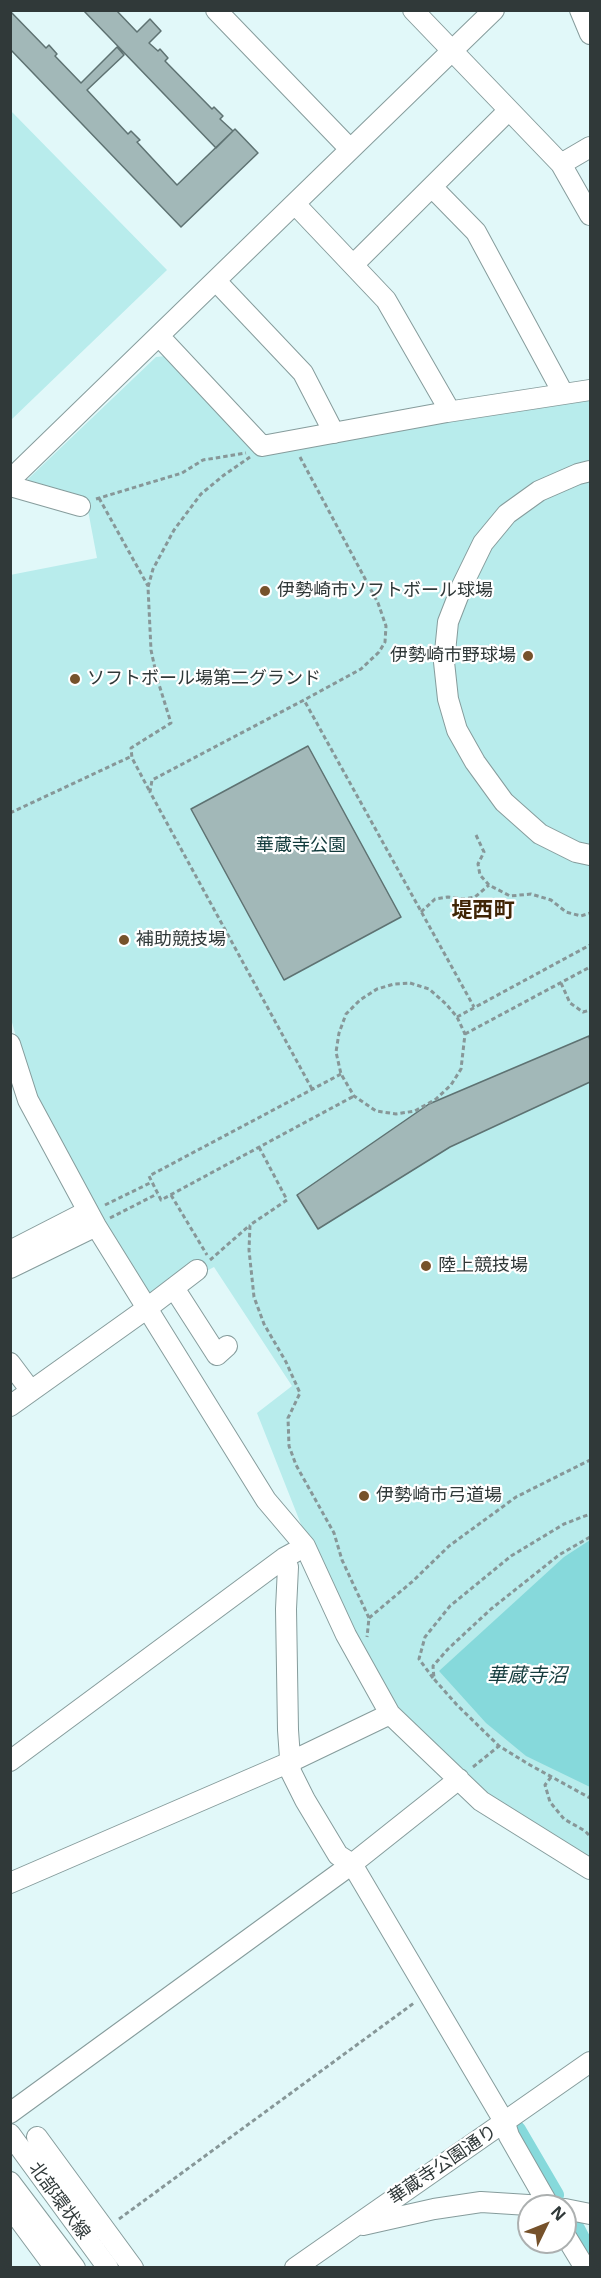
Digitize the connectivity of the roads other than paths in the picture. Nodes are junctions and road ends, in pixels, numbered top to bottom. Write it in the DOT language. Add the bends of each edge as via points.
graph roads {
  1 [pos="216,10"];
  2 [pos="413,10"];
  3 [pos="494,10"];
  4 [pos="580,10"];
  5 [pos="591,34"];
  6 [pos="452,51"];
  7 [pos="509,110"];
  8 [pos="591,147"];
  9 [pos="350,149"];
  10 [pos="561,164"];
  11 [pos="432,187"];
  12 [pos="295,204"];
  13 [pos="591,215"];
  14 [pos="354,264"];
  15 [pos="216,281"];
  16 [pos="159,336"];
  17 [pos="591,390"];
  18 [pos="563,393"];
  19 [pos="447,412"];
  20 [pos="334,433"];
  21 [pos="591,471"];
  22 [pos="12,478"];
  23 [pos="80,506"];
  24 [pos="591,855"];
  25 [pos="10,1044"];
  26 [pos="95,1217"];
  27 [pos="10,1251"];
  28 [pos="203,1265"];
  29 [pos="10,1269"];
  30 [pos="174,1288"];
  31 [pos="146,1309"];
  32 [pos="227,1346"];
  33 [pos="10,1363"];
  34 [pos="31,1391"];
  35 [pos="10,1406"];
  36 [pos="305,1546"];
  37 [pos="284,1558"];
  38 [pos="390,1714"];
  39 [pos="10,1761"];
  40 [pos="290,1762"];
  41 [pos="466,1773"];
  42 [pos="352,1864"];
  43 [pos="591,1869"];
  44 [pos="10,1883"];
  45 [pos="591,2062"];
  46 [pos="10,2114"];
  47 [pos="505,2123"];
  48 [pos="10,2134"];
  49 [pos="36,2137"];
  50 [pos="35,2167"];
  51 [pos="69,2181"];
  52 [pos="10,2182"];
  53 [pos="542,2194"];
  54 [pos="517,2204"];
  55 [pos="10,2207"];
  56 [pos="42,2224"];
  57 [pos="351,2228"];
  58 [pos="105,2230"];
  59 [pos="42,2250"];
  60 [pos="105,2264"];
  61 [pos="55,2268"];
  62 [pos="75,2268"];
  63 [pos="133,2268"];
  64 [pos="295,2268"];
  1 -- 9 [label="street"];
  2 -- 6 [label="street"];
  3 -- 6 [label="street"];
  4 -- 5 [label="street"];
  6 -- 7 [label="street"];
  6 -- 9 [label="street"];
  7 -- 10 [label="street"];
  7 -- 11 [label="street"];
  8 -- 10 [label="street"];
  9 -- 12 [label="street"];
  10 -- 13 [label="street"];
  11 -- 14 [label="street"];
  11 -- 18 [label="street" via="476,232"];
  12 -- 14 [label="street"];
  12 -- 15 [label="street"];
  14 -- 19 [label="street" via="386,300"];
  15 -- 16 [label="street"];
  15 -- 20 [label="street" via="303,373"];
  16 -- 20 [label="street" via="262,446"];
  16 -- 22 [label="street"];
  17 -- 18 [label="street"];
  18 -- 19 [label="street"];
  19 -- 20 [label="street"];
  21 -- 24 [label="street" via="539,491 507,514 483,543 448,622 445,671 452,736 504,802 540,834"];
  22 -- 23 [label="street"];
  25 -- 26 [label="street" via="28,1100"];
  26 -- 27 [label="street"];
  26 -- 29 [label="street"];
  26 -- 31 [label="street"];
  28 -- 30 [label="street"];
  30 -- 31 [label="street"];
  30 -- 32 [label="street" via="217,1355"];
  31 -- 34 [label="street"];
  31 -- 36 [label="street" via="266,1500"];
  33 -- 34 [label="street"];
  34 -- 35 [label="street"];
  36 -- 37 [label="street"];
  36 -- 38 [label="street" via="346,1635"];
  37 -- 39 [label="street"];
  37 -- 40 [label="street" via="288,1567"];
  38 -- 40 [label="street"];
  38 -- 41 [label="street"];
  40 -- 42 [label="street" via="305,1800 338,1855"];
  40 -- 44 [label="street"];
  41 -- 42 [label="street"];
  41 -- 43 [label="street" via="490,1808"];
  42 -- 46 [label="street"];
  42 -- 47 [label="street"];
  45 -- 47 [label="street, 華蔵寺公園通り"];
  47 -- 53 [label="street"];
  47 -- 57 [label="street, 華蔵寺公園通り"];
  48 -- 50 [label="street, 北部環状線"];
  49 -- 51 [label="street"];
  50 -- 51 [label="street"];
  50 -- 60 [label="street, 北部環状線"];
  51 -- 58 [label="street"];
  52 -- 56 [label="street, 北部環状線"];
  54 -- 57 [label="street" via="481,2202"];
  55 -- 59 [label="street"];
  56 -- 59 [label="street"];
  56 -- 62 [label="street, 北部環状線"];
  57 -- 64 [label="street, 華蔵寺公園通り"];
  58 -- 60 [label="street"];
  58 -- 63 [label="street"];
  59 -- 61 [label="street"];
}
